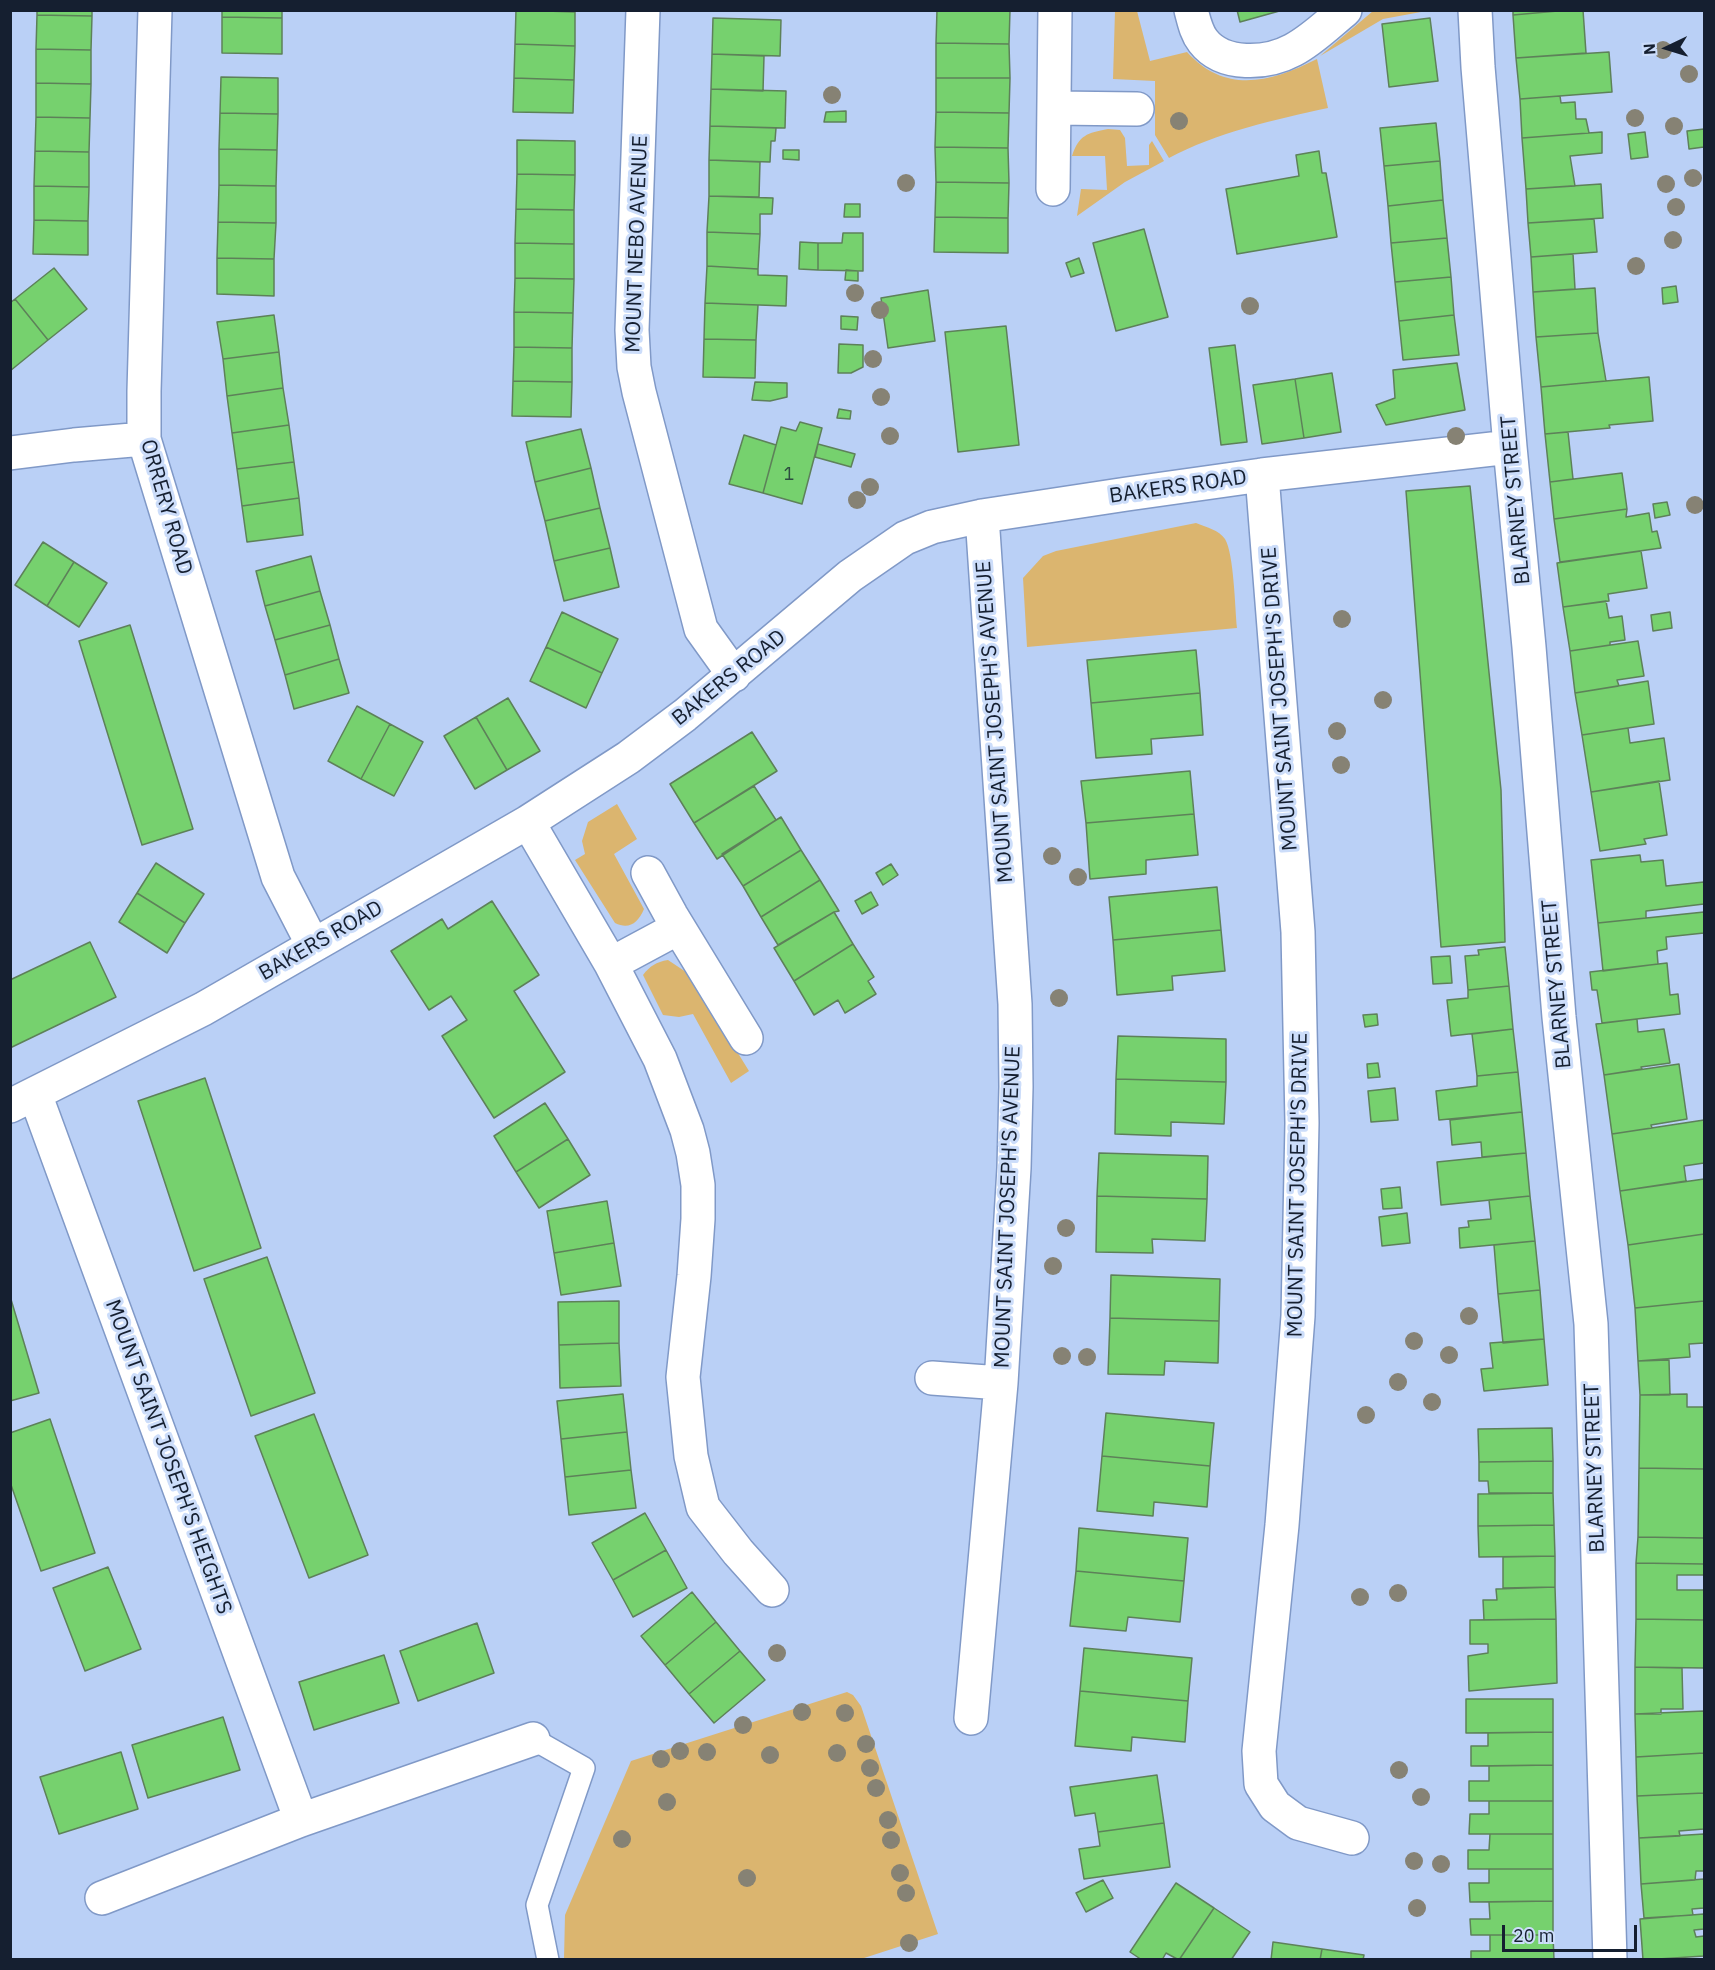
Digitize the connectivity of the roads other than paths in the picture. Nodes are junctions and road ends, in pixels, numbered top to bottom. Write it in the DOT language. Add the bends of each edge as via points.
graph roads {
  1 [pos="155,10"];
  2 [pos="643,10"];
  3 [pos="1055,10"];
  4 [pos="1191,10"];
  5 [pos="1345,10"];
  6 [pos="1475,10"];
  7 [pos="1054,108"];
  8 [pos="1137,109"];
  9 [pos="1053,189"];
  10 [pos="144,439"];
  11 [pos="1510,447"];
  12 [pos="10,453"];
  13 [pos="1262,475"];
  14 [pos="981,516"];
  15 [pos="734,675"];
  16 [pos="528,822"];
  17 [pos="648,873"];
  18 [pos="678,928"];
  19 [pos="313,945"];
  20 [pos="611,964"];
  21 [pos="746,1038"];
  22 [pos="23,1100"];
  23 [pos="932,1378"];
  24 [pos="1001,1383"];
  25 [pos="772,1590"];
  26 [pos="971,1718"];
  27 [pos="533,1739"];
  28 [pos="301,1820"];
  29 [pos="1352,1838"];
  30 [pos="102,1898"];
  31 [pos="548,1959"];
  32 [pos="1610,1959"];
  1 -- 10 [label="street, ORRERY ROAD"];
  2 -- 15 [label="street, MOUNT NEBO AVENUE" via="634,367 701,629"];
  3 -- 7 [label="street"];
  4 -- 5 [label="street" via="1196,28 1210,48 1256,62 1293,51"];
  6 -- 11 [label="street, BLARNEY STREET"];
  7 -- 8 [label="street"];
  7 -- 9 [label="street"];
  10 -- 12 [label="street"];
  10 -- 19 [label="street, ORRERY ROAD" via="278,877"];
  11 -- 13 [label="street, BAKERS ROAD"];
  11 -- 32 [label="street, BLARNEY STREET" via="1559,1017 1591,1324"];
  13 -- 14 [label="street, BAKERS ROAD"];
  13 -- 29 [label="street, MOUNT SAINT JOSEPH'S DRIVE" via="1298,932 1302,1123 1298,1316 1259,1750 1261,1784 1275,1806 1298,1823"];
  14 -- 15 [label="street, BAKERS ROAD" via="932,527 905,538 850,576"];
  14 -- 24 [label="street, MOUNT SAINT JOSEPH'S AVENUE" via="1015,1004 1014,1168"];
  15 -- 16 [label="street, BAKERS ROAD" via="629,757"];
  16 -- 19 [label="street, BAKERS ROAD"];
  16 -- 20 [label="street"];
  17 -- 18 [label="street"];
  18 -- 20 [label="street"];
  18 -- 21 [label="street"];
  19 -- 22 [label="street, BAKERS ROAD" via="203,1009"];
  20 -- 25 [label="street" via="660,1059 693,1153 698,1219 683,1377 691,1456 703,1507"];
  22 -- 28 [label="street, MOUNT SAINT JOSEPH'S HEIGHTS"];
  23 -- 24 [label="street"];
  24 -- 26 [label="street, MOUNT SAINT JOSEPH'S AVENUE"];
  27 -- 28 [label="street"];
  27 -- 31 [label="lane" via="584,1768 537,1905"];
  28 -- 30 [label="street"];
}
